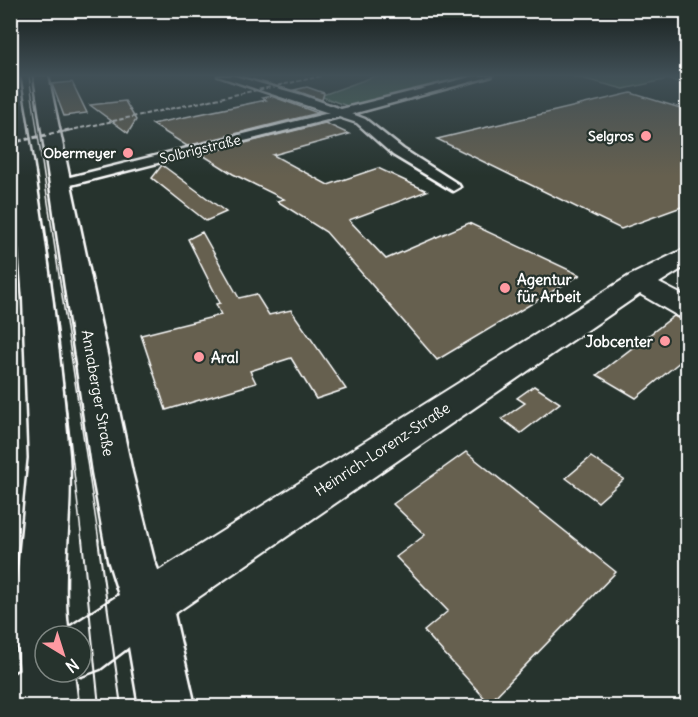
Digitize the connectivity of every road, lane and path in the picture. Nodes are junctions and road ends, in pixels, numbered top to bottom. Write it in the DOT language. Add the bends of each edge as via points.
graph roads {
  1 [pos="14,109"];
  2 [pos="43,109"];
  3 [pos="333,109"];
  4 [pos="351,109"];
  5 [pos="341,112"];
  6 [pos="453,187"];
  7 [pos="32,190"];
  8 [pos="687,254"];
  9 [pos="638,282"];
  10 [pos="687,310"];
  11 [pos="147,605"];
  12 [pos="42,624"];
  13 [pos="93,646"];
  14 [pos="167,706"];
  1 -- 7 [label="main road, Annaberger Straße"];
  2 -- 7 [label="main road, Annaberger Straße"];
  3 -- 5 [label="street"];
  4 -- 5 [label="street, Solbrigstraße"];
  5 -- 6 [label="street" via="361,121 398,152"];
  5 -- 7 [label="street, Solbrigstraße"];
  7 -- 11 [label="main road, Annaberger Straße" via="112,472 131,560"];
  7 -- 12 [label="main road, Annaberger Straße" via="49,458"];
  8 -- 9 [label="street, Heinrich-Lorenz-Straße"];
  9 -- 10 [label="street"];
  9 -- 11 [label="street, Heinrich-Lorenz-Straße"];
  11 -- 13 [label="main road, Heinrich-Lorenz-Straße"];
  11 -- 14 [label="main road, Annaberger Straße"];
}
